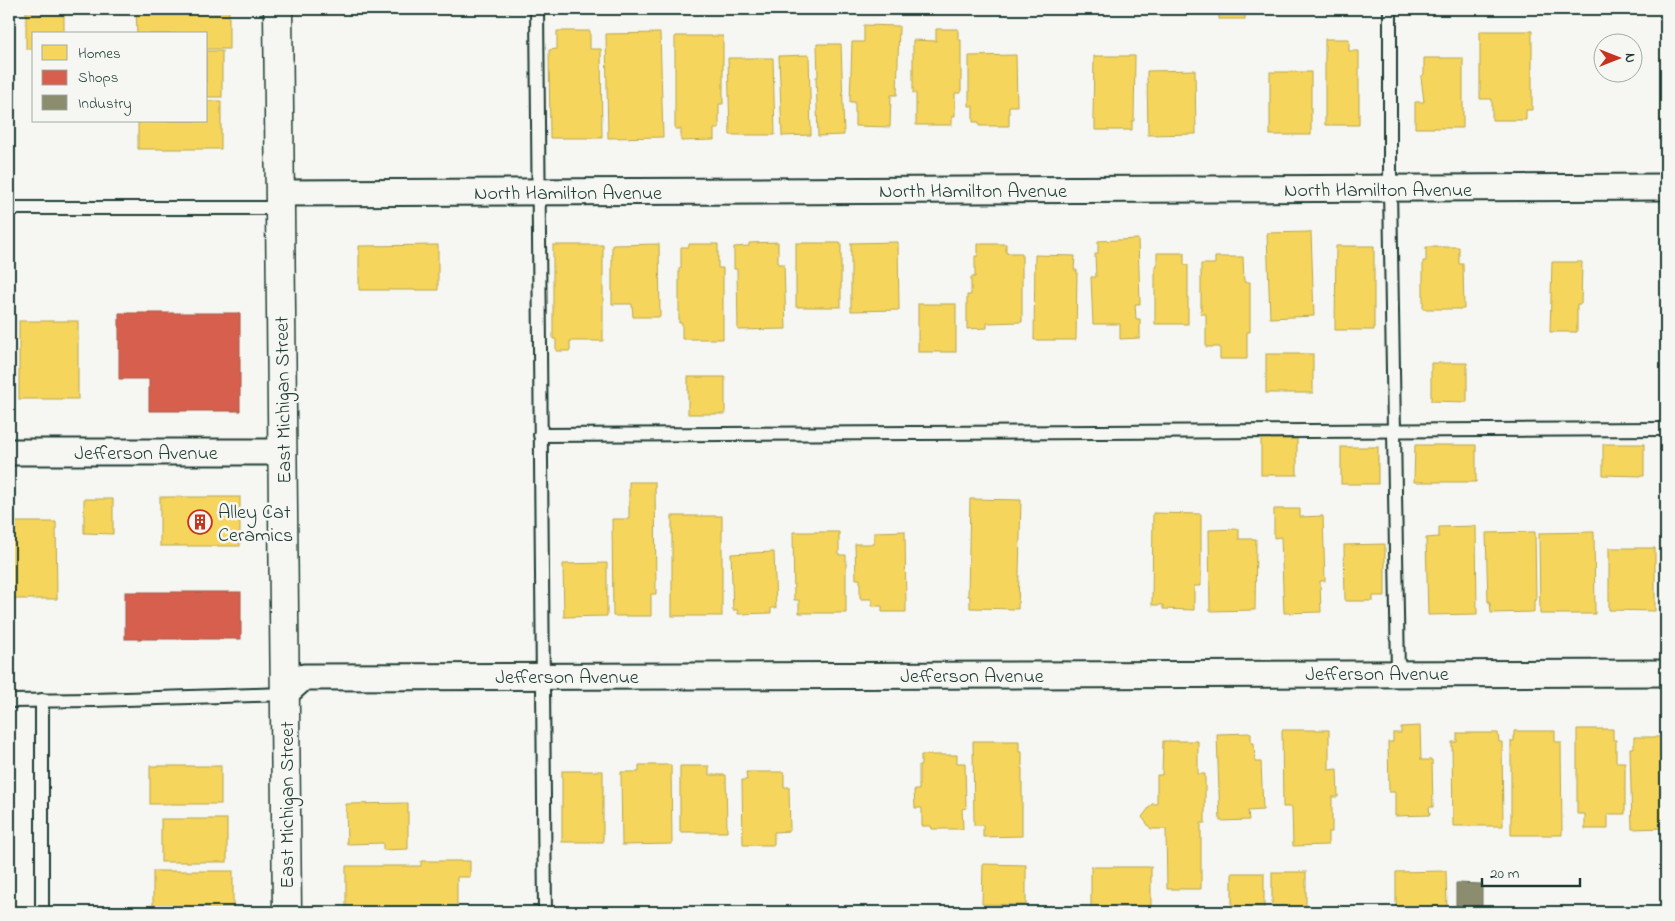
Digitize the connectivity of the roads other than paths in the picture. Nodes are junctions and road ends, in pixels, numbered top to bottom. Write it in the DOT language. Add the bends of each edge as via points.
graph roads {
  1 [pos="278,9"];
  2 [pos="537,9"];
  3 [pos="1390,9"];
  4 [pos="1666,188"];
  5 [pos="1390,189"];
  6 [pos="538,192"];
  7 [pos="280,200"];
  8 [pos="9,208"];
  9 [pos="1666,429"];
  10 [pos="1394,432"];
  11 [pos="540,436"];
  12 [pos="9,452"];
  13 [pos="282,452"];
  14 [pos="1398,673"];
  15 [pos="1666,673"];
  16 [pos="542,676"];
  17 [pos="285,694"];
  18 [pos="42,700"];
  19 [pos="9,701"];
  20 [pos="42,912"];
  21 [pos="287,912"];
  22 [pos="545,912"];
  1 -- 7 [label="main road, East Michigan Street"];
  2 -- 6 [label="lane"];
  3 -- 5 [label="lane"];
  4 -- 5 [label="street, North Hamilton Avenue"];
  5 -- 6 [label="street, North Hamilton Avenue"];
  5 -- 10 [label="lane"];
  6 -- 7 [label="street, North Hamilton Avenue"];
  6 -- 11 [label="lane"];
  7 -- 8 [label="lane"];
  7 -- 13 [label="main road, East Michigan Street"];
  9 -- 10 [label="lane"];
  10 -- 11 [label="lane"];
  10 -- 14 [label="lane"];
  11 -- 16 [label="lane"];
  12 -- 13 [label="street, Jefferson Avenue"];
  13 -- 17 [label="main road, East Michigan Street"];
  14 -- 15 [label="street, Jefferson Avenue"];
  14 -- 16 [label="street, Jefferson Avenue"];
  16 -- 17 [label="street, Jefferson Avenue" via="304,677"];
  16 -- 22 [label="lane"];
  17 -- 18 [label="lane"];
  17 -- 21 [label="main road, East Michigan Street"];
  18 -- 19 [label="lane"];
  18 -- 20 [label="lane"];
}
